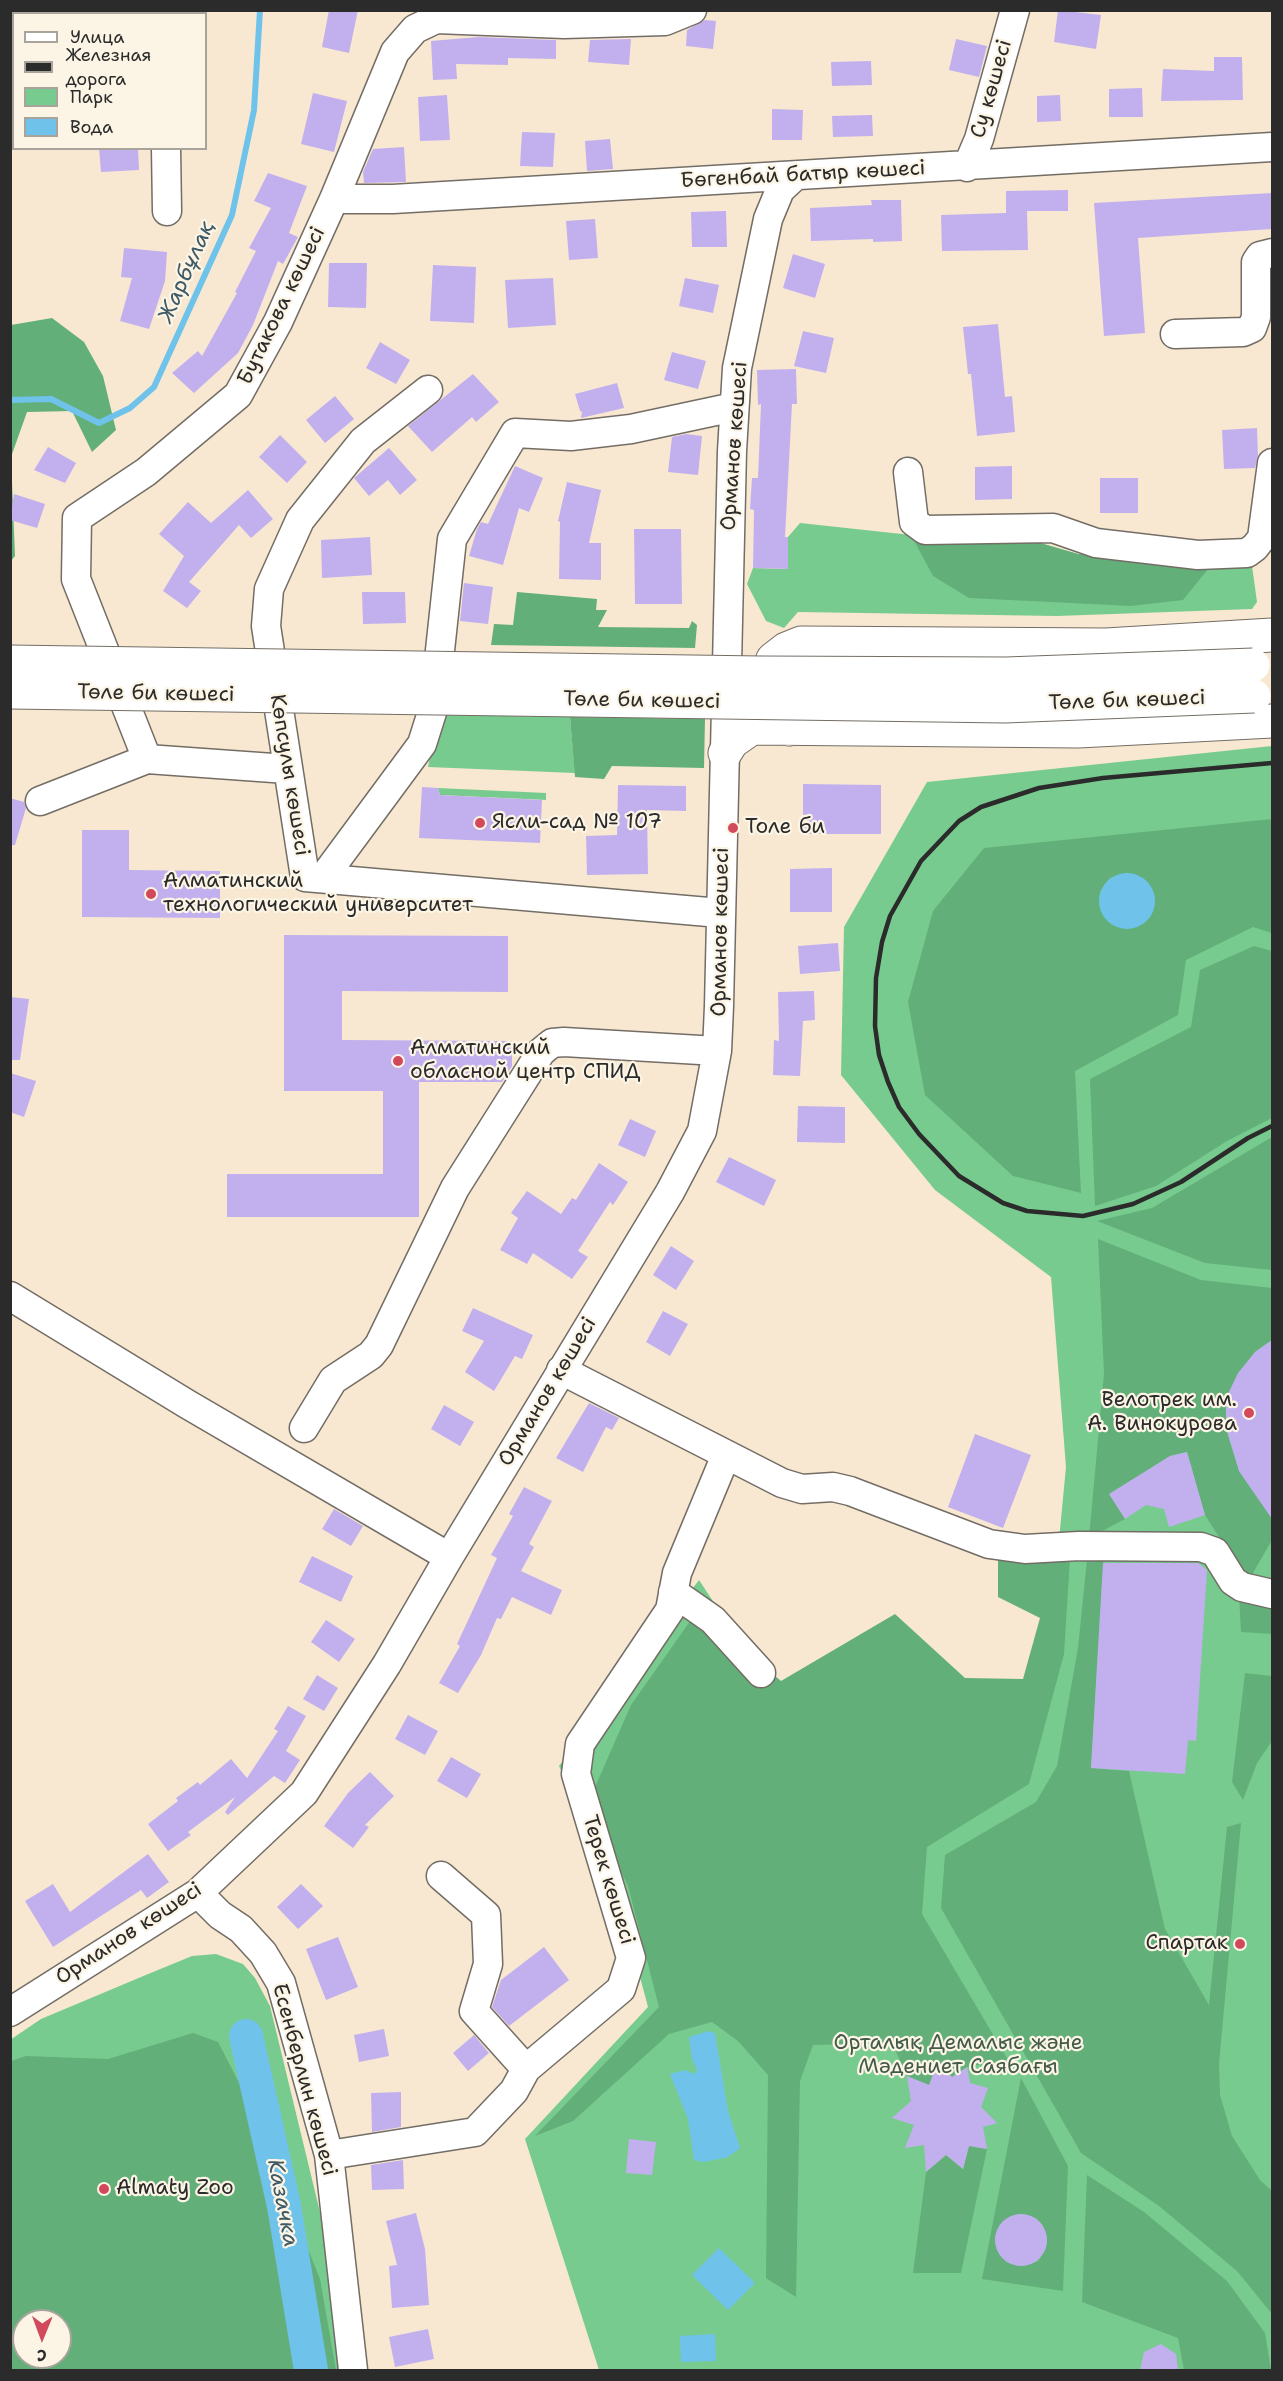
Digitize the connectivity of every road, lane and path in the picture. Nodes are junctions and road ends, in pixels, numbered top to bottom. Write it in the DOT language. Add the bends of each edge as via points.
graph roads {
  1 [pos="692,10"];
  2 [pos="1015,10"];
  3 [pos="438,15"];
  4 [pos="1272,147"];
  5 [pos="166,150"];
  6 [pos="967,167"];
  7 [pos="795,176"];
  8 [pos="334,199"];
  9 [pos="167,211"];
  10 [pos="1272,253"];
  11 [pos="1175,334"];
  12 [pos="428,390"];
  13 [pos="734,407"];
  14 [pos="1272,464"];
  15 [pos="908,472"];
  16 [pos="1272,635"];
  17 [pos="10,662"];
  18 [pos="1265,688"];
  19 [pos="10,692"];
  20 [pos="789,729"];
  21 [pos="726,753"];
  22 [pos="147,759"];
  23 [pos="287,769"];
  24 [pos="40,801"];
  25 [pos="323,878"];
  26 [pos="720,913"];
  27 [pos="717,1051"];
  28 [pos="10,1296"];
  29 [pos="561,1370"];
  30 [pos="304,1428"];
  31 [pos="726,1455"];
  32 [pos="448,1557"];
  33 [pos="673,1592"];
  34 [pos="1272,1594"];
  35 [pos="760,1673"];
  36 [pos="441,1876"];
  37 [pos="198,1893"];
  38 [pos="10,2012"];
  39 [pos="526,2069"];
  40 [pos="329,2155"];
  41 [pos="353,2370"];
  1 -- 3 [label="street" via="665,21 564,24"];
  2 -- 6 [label="street, Су көшесі" via="979,139"];
  3 -- 8 [label="street, Бутакова көшесі" via="415,29 395,52"];
  4 -- 6 [label="street, Бөгенбай батыр көшесі"];
  5 -- 9 [label="street"];
  6 -- 7 [label="street, Бөгенбай батыр көшесі" via="925,166"];
  7 -- 8 [label="street, Бөгенбай батыр көшесі"];
  7 -- 13 [label="street, Орманов көшесі" via="780,190 768,219 737,368"];
  8 -- 22 [label="street, Бутакова көшесі" via="278,322 238,394 146,472 77,518 76,579"];
  10 -- 11 [label="street" via="1256,262 1256,317 1252,328 1243,332"];
  12 -- 23 [label="street, Көпсулы көшесі" via="363,441 300,520 268,589 266,626"];
  13 -- 21 [label="street, Орманов көшесі"];
  13 -- 25 [label="street" via="631,429 571,436 515,433 452,539 434,706 422,744"];
  14 -- 15 [label="street" via="1262,538 1255,547 1247,553 1198,555 1096,543 1053,528 925,530 914,522"];
  16 -- 20 [label="main road" via="1106,645 801,644 773,659 765,679 770,709 779,723"];
  17 -- 18 [label="main road, Төле би көшесі, bridge" via="994,674"];
  18 -- 19 [label="main road, Төле би көшесі, bridge" via="1005,706"];
  18 -- 20 [label="main road" via="1078,731"];
  20 -- 21 [label="main road" via="752,728 737,737"];
  21 -- 26 [label="street, Орманов көшесі"];
  22 -- 23 [label="street"];
  22 -- 24 [label="street"];
  23 -- 25 [label="street, Көпсулы көшесі" via="305,877"];
  25 -- 26 [label="street, Көпсулы көшесі"];
  26 -- 27 [label="street, Орманов көшесі"];
  27 -- 29 [label="street, Орманов көшесі" via="702,1131 670,1192"];
  27 -- 30 [label="street" via="564,1042 552,1043 541,1052 455,1188 379,1345 371,1355 333,1380"];
  28 -- 32 [label="street"];
  29 -- 31 [label="street"];
  29 -- 32 [label="street, Орманов көшесі"];
  31 -- 33 [label="street, Терек көшесі" via="677,1573"];
  31 -- 34 [label="street" via="782,1484 801,1489 834,1487 850,1491 989,1544 1025,1549 1201,1547 1215,1552 1233,1581 1242,1587"];
  32 -- 37 [label="street, Орманов көшесі" via="387,1664 304,1793"];
  33 -- 35 [label="street" via="713,1620"];
  33 -- 39 [label="street, Терек көшесі" via="670,1610 579,1744 576,1774 631,1958 621,1989"];
  36 -- 39 [label="street" via="486,1915 488,1964 474,2011"];
  37 -- 38 [label="street, Орманов көшесі"];
  37 -- 40 [label="street, Есенберлин көшесі" via="241,1929 281,1983"];
  39 -- 40 [label="street, Терек көшесі" via="514,2091 475,2132"];
  40 -- 41 [label="street, Есенберлин көшесі"];
}
